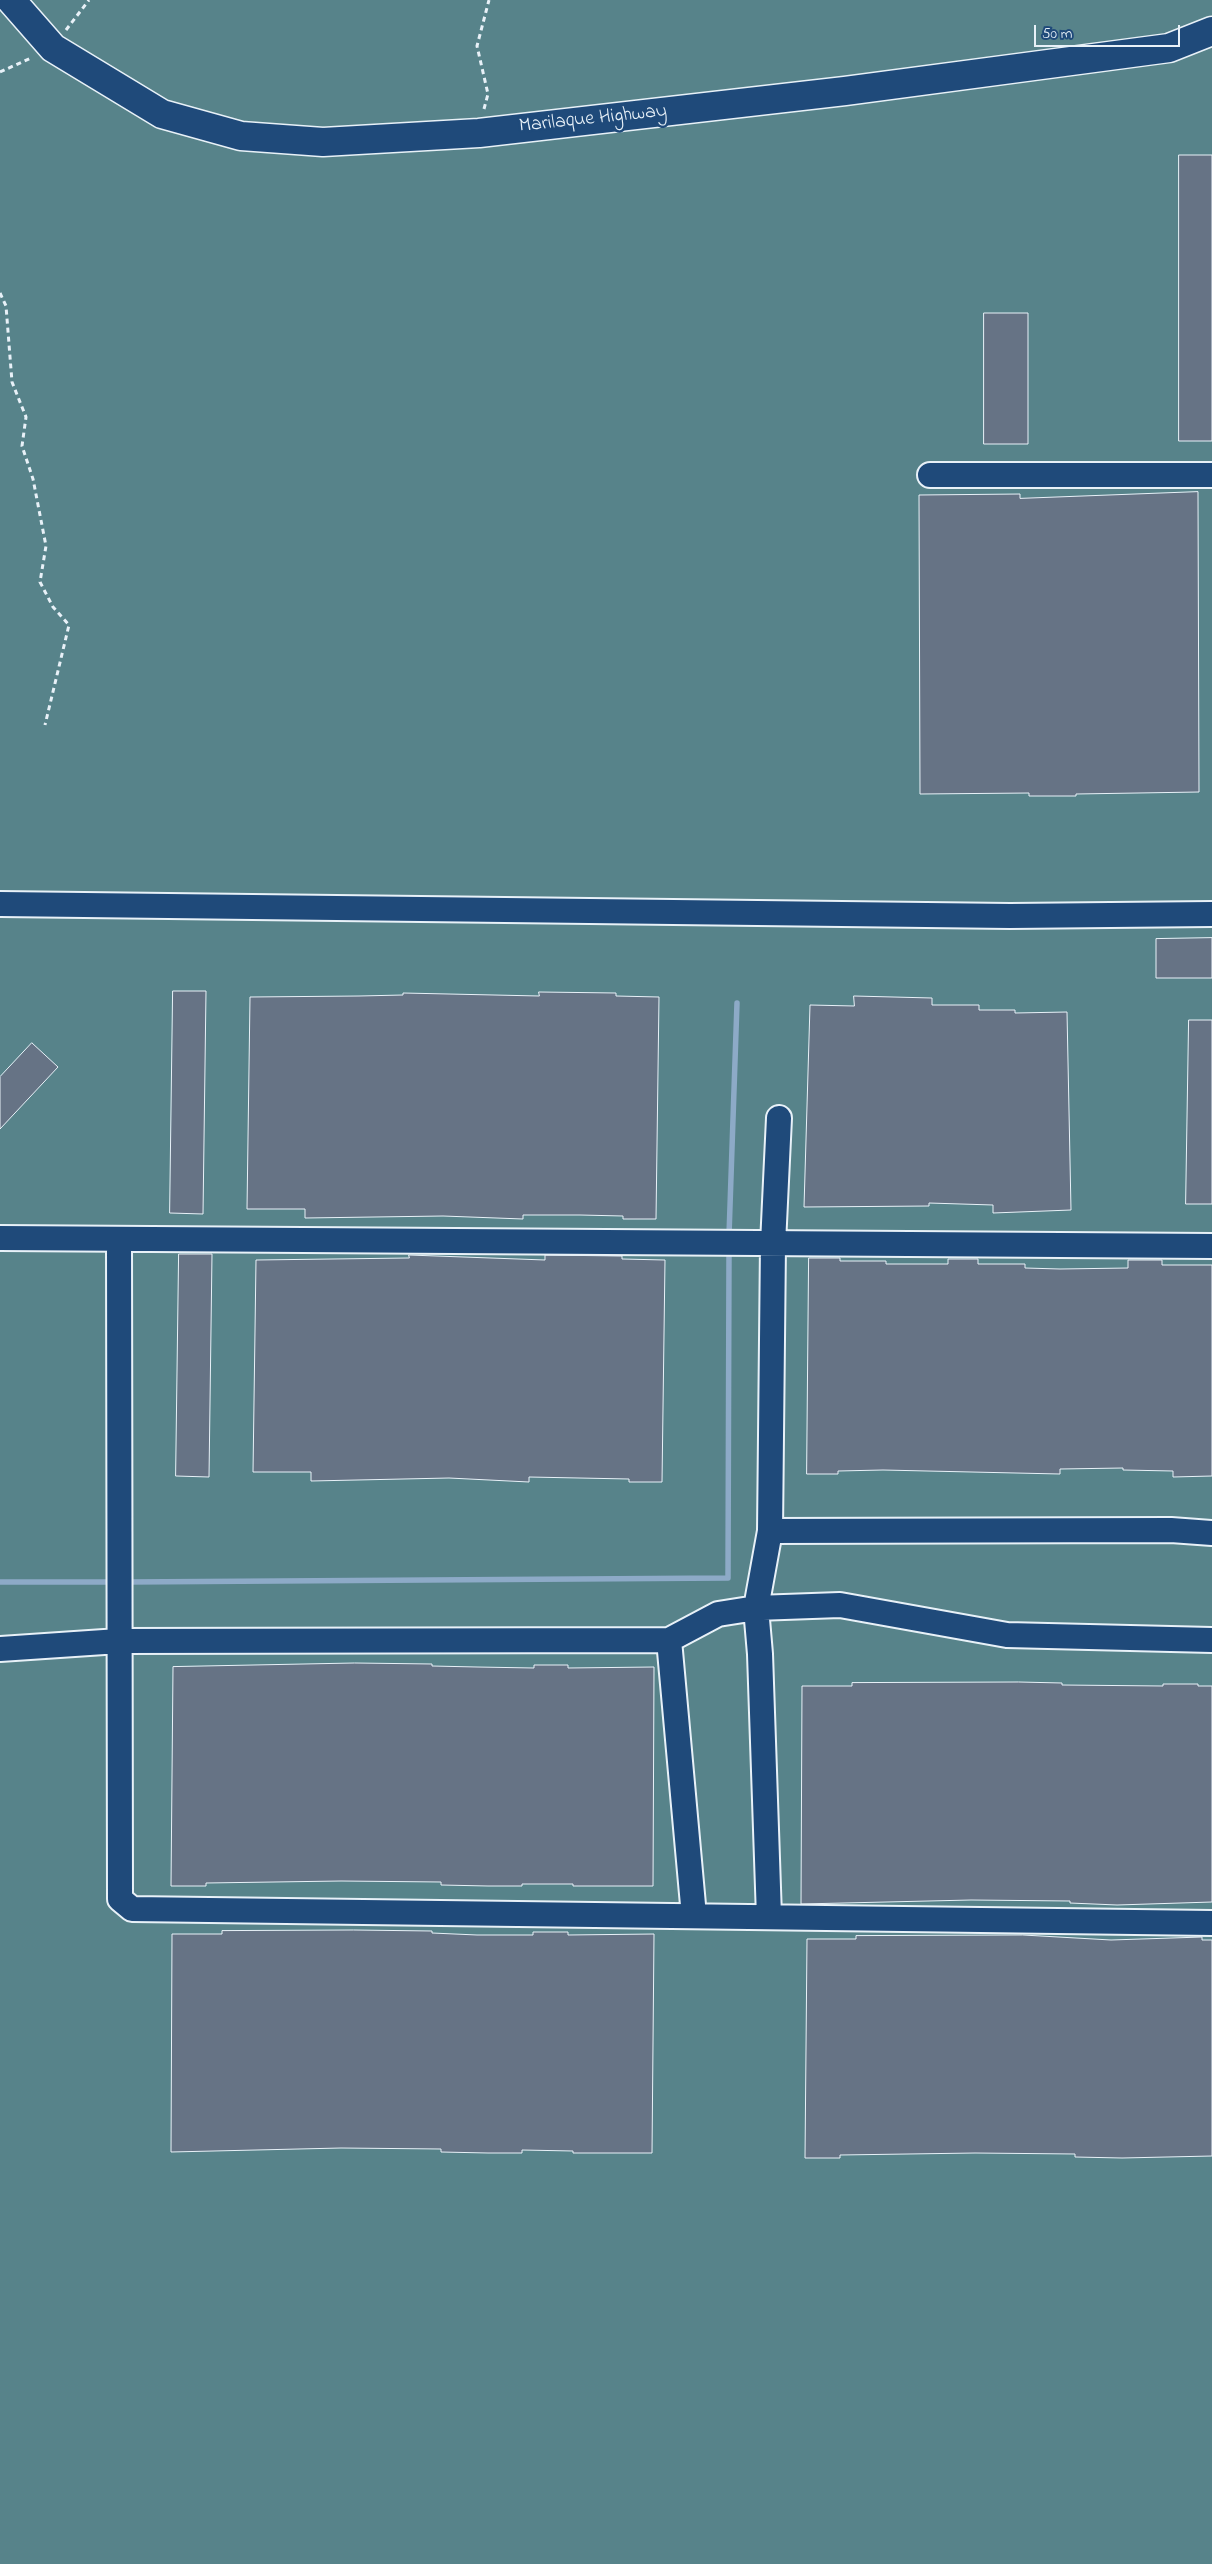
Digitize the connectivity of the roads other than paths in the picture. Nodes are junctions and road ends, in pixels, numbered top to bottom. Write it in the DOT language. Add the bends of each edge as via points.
graph roads {
  1 [pos="12,0"];
  2 [pos="1212,31"];
  3 [pos="930,474"];
  4 [pos="1212,475"];
  5 [pos="0,904"];
  6 [pos="1212,914"];
  7 [pos="778,1118"];
  8 [pos="0,1238"];
  9 [pos="119,1239"];
  10 [pos="773,1244"];
  11 [pos="1212,1246"];
  12 [pos="770,1531"];
  13 [pos="1212,1533"];
  14 [pos="756,1608"];
  15 [pos="670,1640"];
  16 [pos="1212,1640"];
  17 [pos="119,1641"];
  18 [pos="0,1649"];
  19 [pos="694,1916"];
  20 [pos="769,1917"];
  21 [pos="1212,1924"];
  1 -- 2 [label="main road, Marilaque Highway" via="52,48 162,114 241,136 323,142 479,133 845,91 1169,48"];
  3 -- 4 [label="lane"];
  5 -- 6 [label="lane" via="1010,916"];
  7 -- 10 [label="lane"];
  8 -- 9 [label="lane"];
  9 -- 10 [label="lane"];
  9 -- 17 [label="lane"];
  10 -- 11 [label="lane"];
  10 -- 12 [label="lane"];
  12 -- 13 [label="lane" via="1171,1530"];
  12 -- 14 [label="lane"];
  14 -- 15 [label="lane" via="718,1614"];
  14 -- 16 [label="lane" via="840,1605 1007,1635"];
  14 -- 20 [label="lane"];
  15 -- 17 [label="lane"];
  15 -- 19 [label="lane"];
  17 -- 18 [label="lane"];
  17 -- 19 [label="lane" via="120,1899 132,1909"];
  19 -- 20 [label="lane"];
  20 -- 21 [label="lane"];
}
